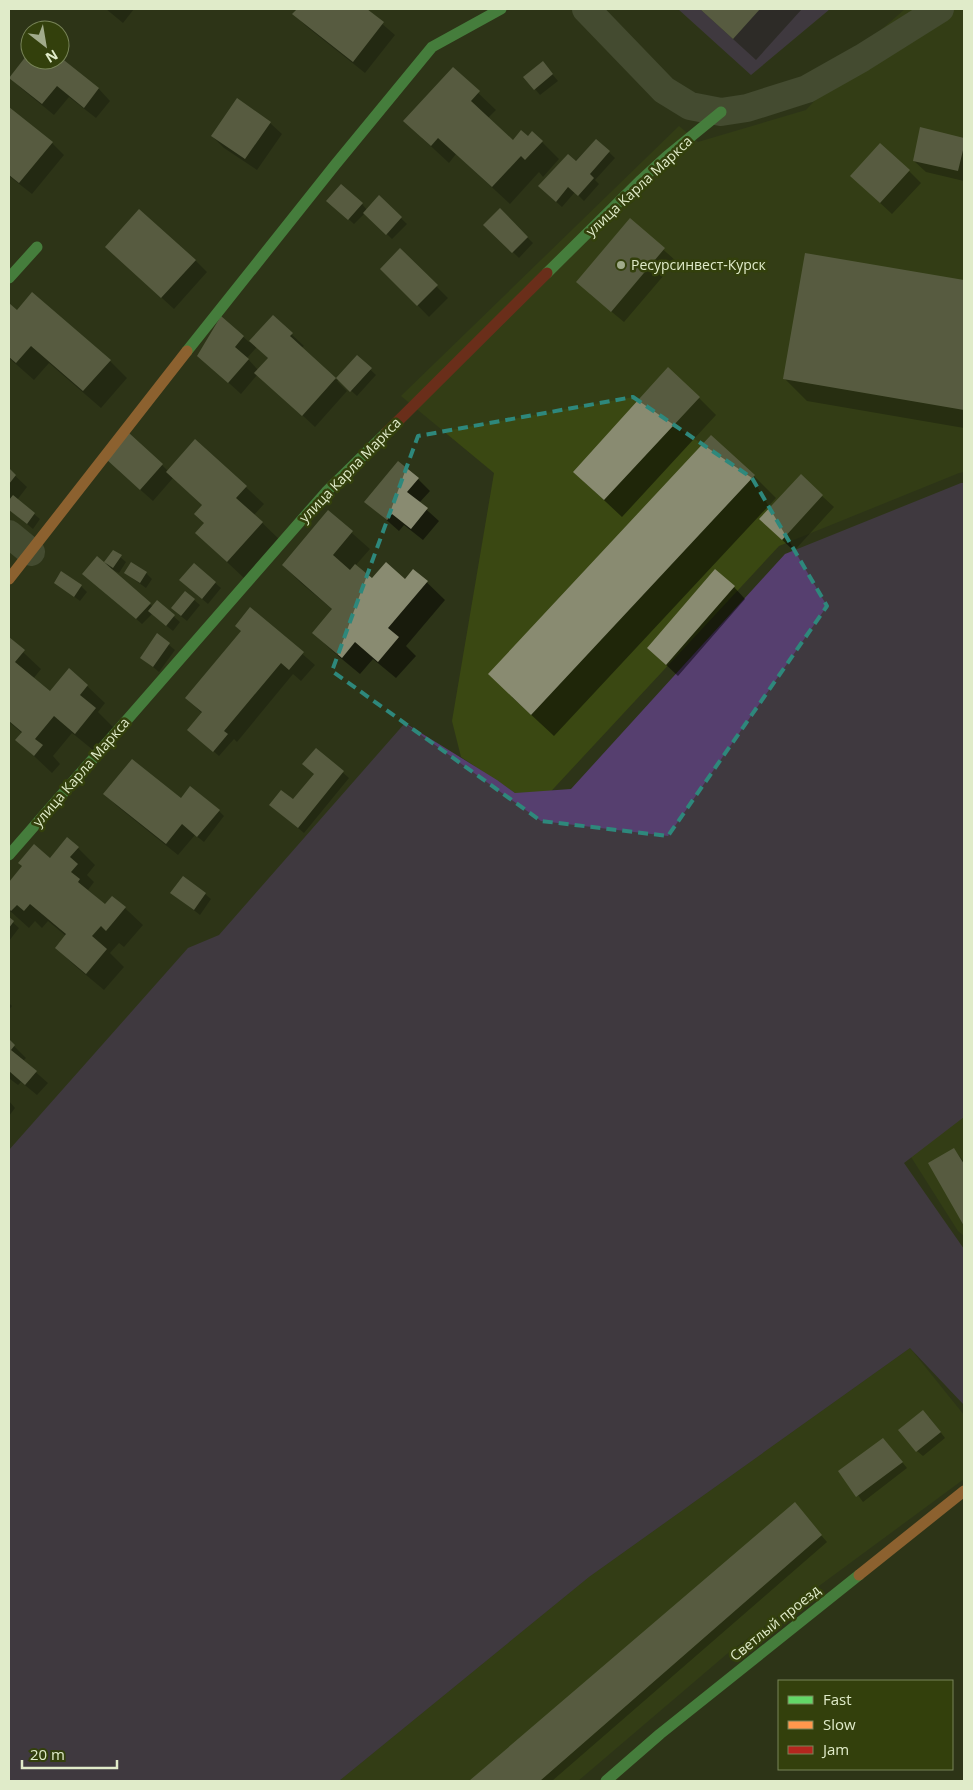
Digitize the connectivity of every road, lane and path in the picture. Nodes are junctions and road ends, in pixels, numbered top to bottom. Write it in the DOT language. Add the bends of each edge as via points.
graph roads {
  1 [pos="501,9"];
  2 [pos="586,9"];
  3 [pos="940,9"];
  4 [pos="721,112"];
  5 [pos="37,247"];
  6 [pos="9,278"];
  7 [pos="9,534"];
  8 [pos="31,552"];
  9 [pos="9,579"];
  10 [pos="9,856"];
  11 [pos="964,1491"];
  12 [pos="606,1781"];
  1 -- 8 [label="street" via="432,47"];
  2 -- 4 [label="street" via="664,90 690,106"];
  3 -- 4 [label="street" via="807,89 747,108"];
  4 -- 10 [label="street, улица Карла Маркса" via="641,180 326,492"];
  5 -- 6 [label="street"];
  7 -- 8 [label="street"];
  8 -- 9 [label="street"];
  11 -- 12 [label="street, Светлый проезд" via="660,1734"];
}
